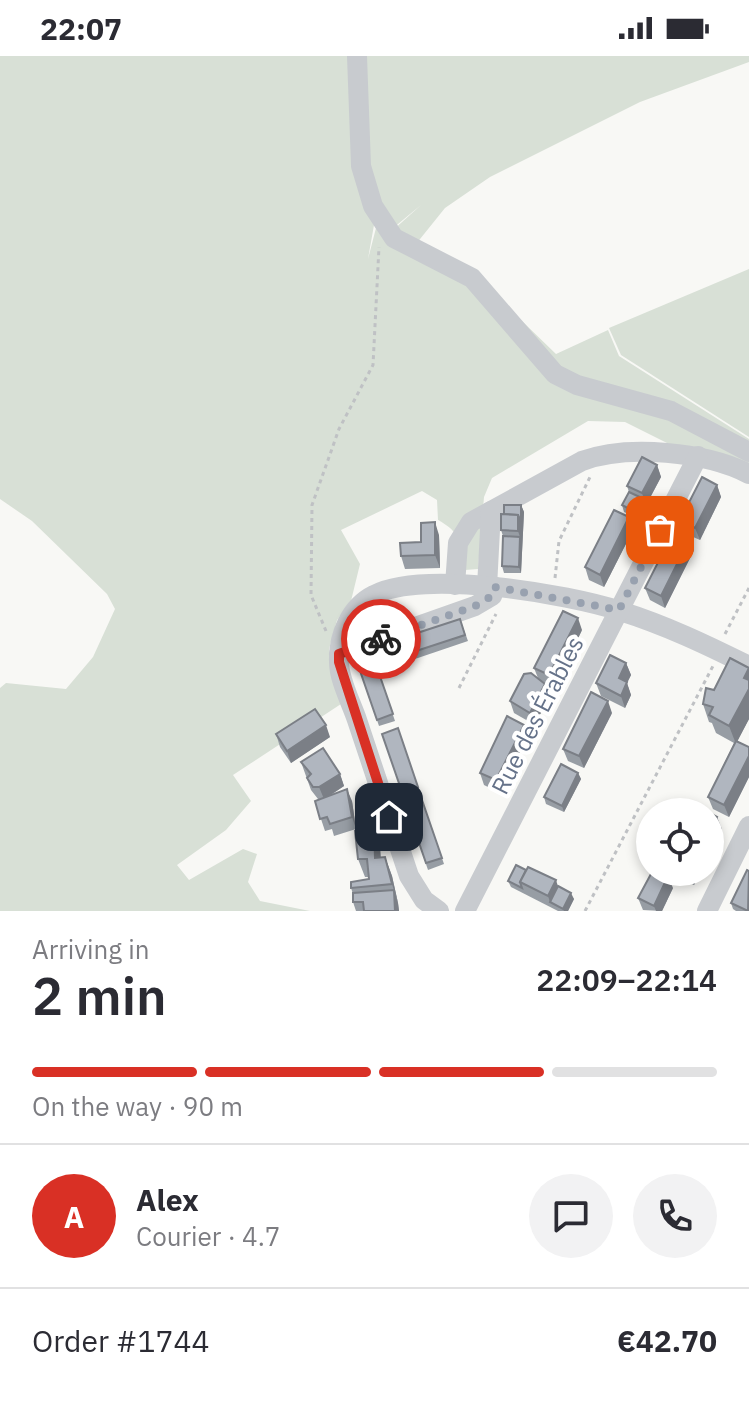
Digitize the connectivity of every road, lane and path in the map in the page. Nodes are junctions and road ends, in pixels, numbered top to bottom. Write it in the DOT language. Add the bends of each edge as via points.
graph roads {
  1 [pos="357,56"];
  2 [pos="378,215"];
  3 [pos="749,452"];
  4 [pos="601,456"];
  5 [pos="698,456"];
  6 [pos="749,474"];
  7 [pos="491,511"];
  8 [pos="455,585"];
  9 [pos="749,588"];
  10 [pos="491,590"];
  11 [pos="553,596"];
  12 [pos="619,610"];
  13 [pos="328,635"];
  14 [pos="719,651"];
  15 [pos="339,654"];
  16 [pos="749,666"];
  17 [pos="459,688"];
  18 [pos="749,826"];
  19 [pos="439,911"];
  20 [pos="465,911"];
  21 [pos="585,911"];
  22 [pos="707,911"];
  1 -- 2 [label="street" via="359,156"];
  2 -- 3 [label="street" via="400,243 454,266 482,287 555,374 671,411"];
  2 -- 13 [label="path" via="373,365 339,429 312,505 311,595"];
  4 -- 5 [label="street"];
  4 -- 7 [label="street" via="582,461"];
  4 -- 11 [label="path" via="559,541"];
  5 -- 6 [label="street"];
  5 -- 12 [label="street, Rue des Érables"];
  7 -- 8 [label="street" via="462,533"];
  7 -- 10 [label="street"];
  8 -- 10 [label="street"];
  8 -- 15 [label="street" via="403,586 373,595 351,616"];
  9 -- 14 [label="path"];
  10 -- 11 [label="street"];
  10 -- 15 [label="street" via="475,606"];
  10 -- 17 [label="path" via="497,610"];
  11 -- 12 [label="street"];
  12 -- 14 [label="street"];
  12 -- 20 [label="street, Rue des Érables"];
  14 -- 16 [label="street"];
  14 -- 21 [label="path"];
  15 -- 19 [label="street" via="339,668 409,876 424,900"];
  18 -- 22 [label="street"];
}
